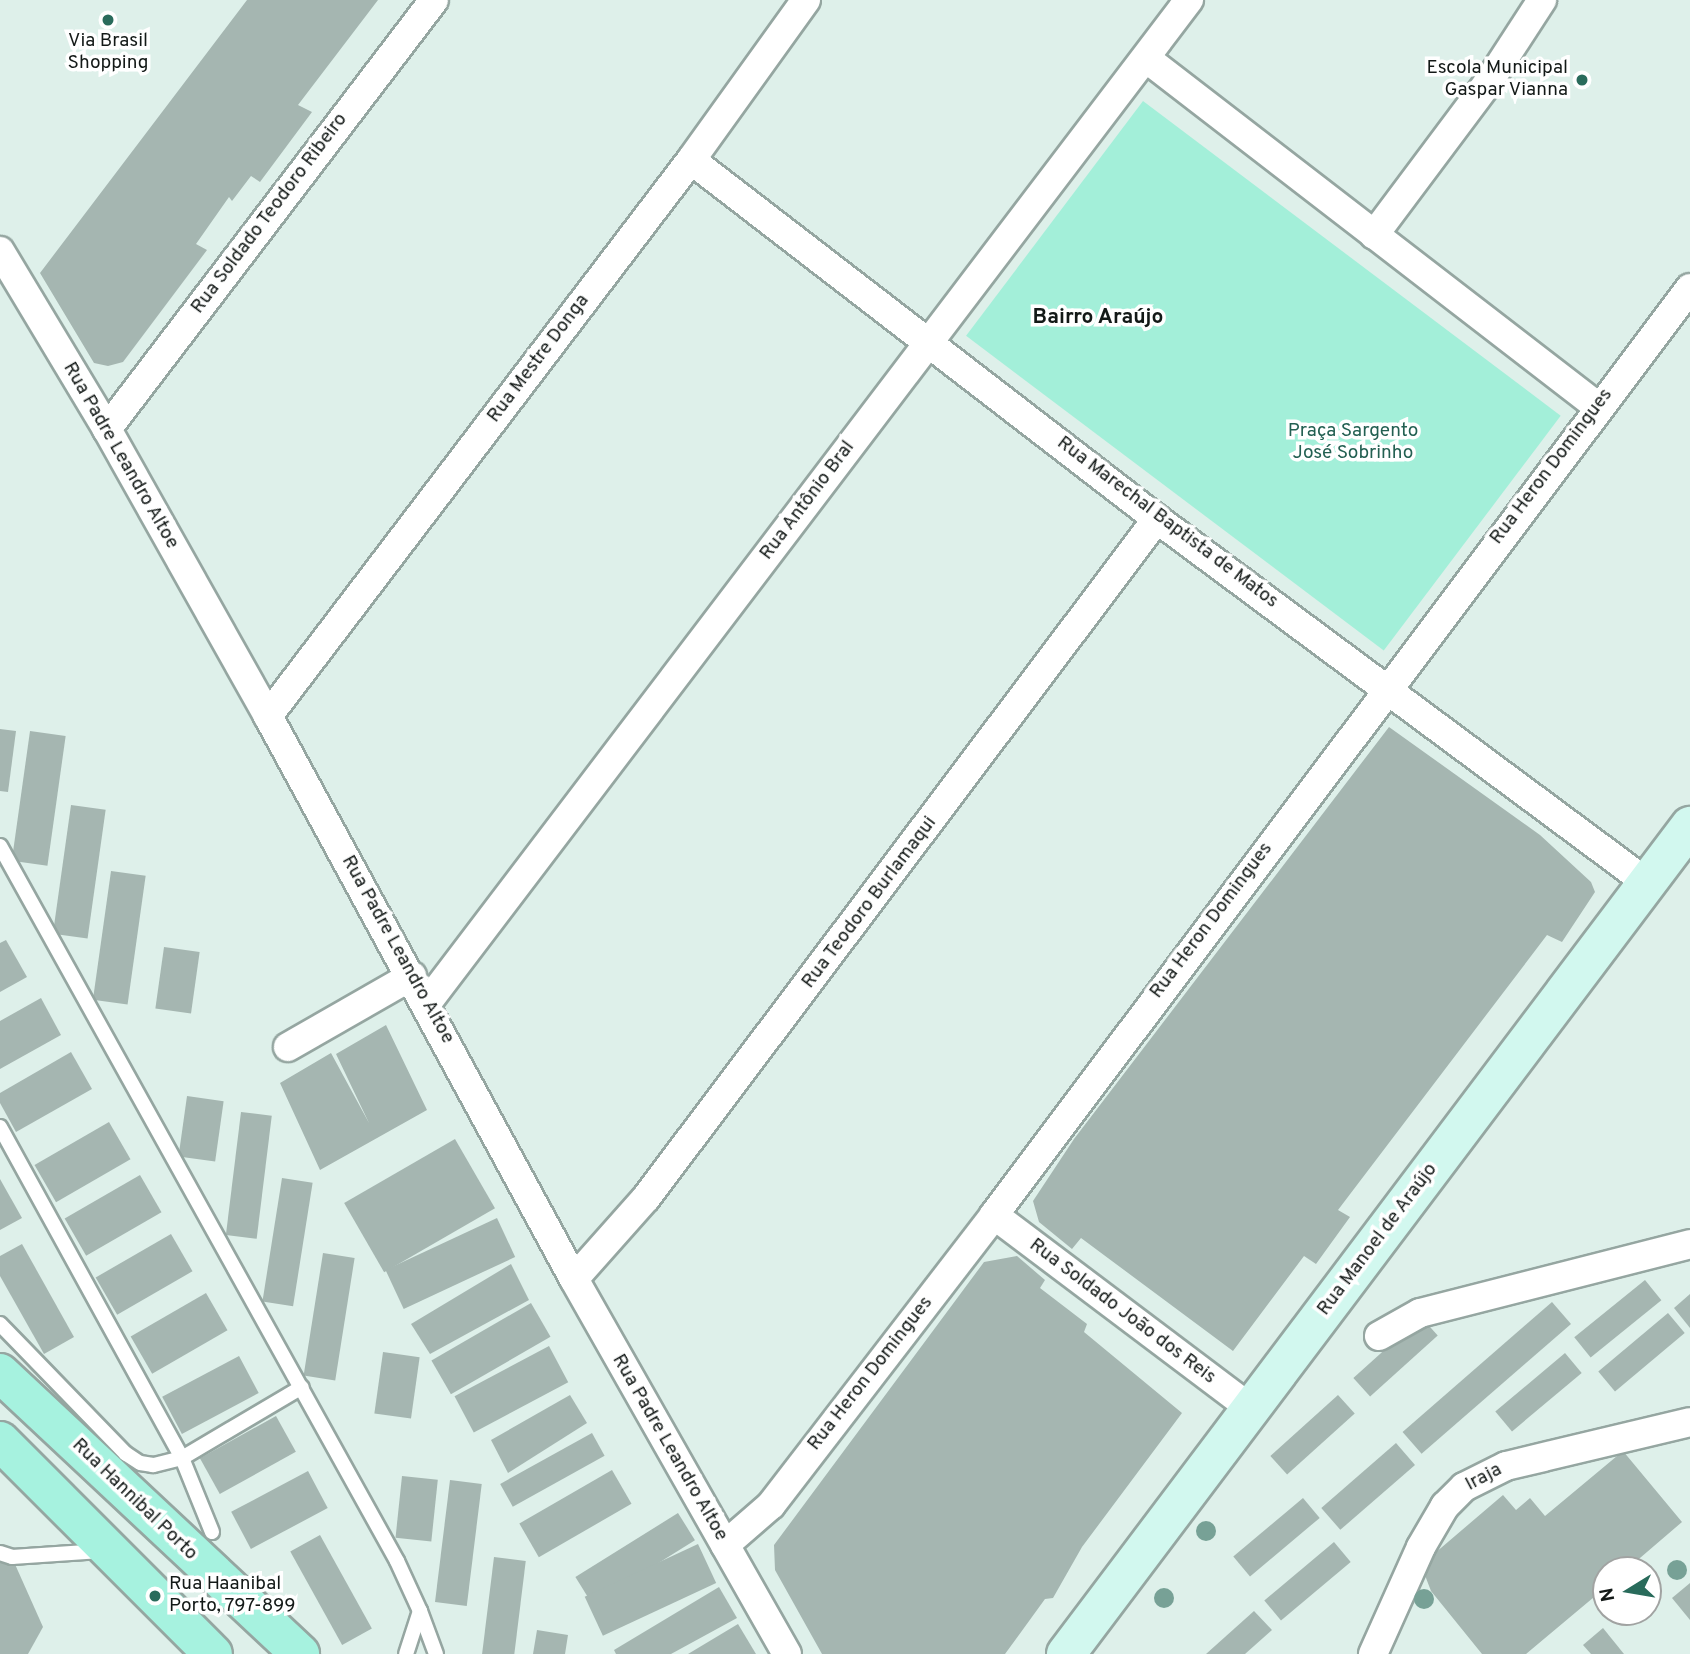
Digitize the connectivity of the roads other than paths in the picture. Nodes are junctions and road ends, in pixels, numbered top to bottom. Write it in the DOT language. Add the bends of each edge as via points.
graph roads {
  1 [pos="434,0"];
  2 [pos="806,0"];
  3 [pos="1189,0"];
  4 [pos="1542,0"];
  5 [pos="1147,59"];
  6 [pos="691,160"];
  7 [pos="1374,235"];
  8 [pos="0,251"];
  9 [pos="1690,288"];
  10 [pos="930,340"];
  11 [pos="1597,406"];
  12 [pos="107,429"];
  13 [pos="1157,519"];
  14 [pos="1387,687"];
  15 [pos="268,716"];
  16 [pos="1690,825"];
  17 [pos="0,846"];
  18 [pos="1646,883"];
  19 [pos="412,976"];
  20 [pos="427,1003"];
  21 [pos="288,1047"];
  22 [pos="0,1127"];
  23 [pos="994,1214"];
  24 [pos="1690,1244"];
  25 [pos="574,1279"];
  26 [pos="0,1324"];
  27 [pos="1379,1336"];
  28 [pos="0,1373"];
  29 [pos="302,1387"];
  30 [pos="1250,1408"];
  31 [pos="1690,1422"];
  32 [pos="0,1441"];
  33 [pos="182,1458"];
  34 [pos="212,1532"];
  35 [pos="725,1545"];
  36 [pos="109,1550"];
  37 [pos="0,1553"];
  38 [pos="420,1611"];
  39 [pos="213,1654"];
  40 [pos="300,1654"];
  41 [pos="406,1654"];
  42 [pos="436,1654"];
  43 [pos="787,1654"];
  44 [pos="1066,1654"];
  45 [pos="1373,1654"];
  1 -- 12 [label="street, Rua Soldado Teodoro Ribeiro"];
  2 -- 6 [label="street, Rua Mestre Donga"];
  3 -- 5 [label="street, Rua Antônio Bral"];
  4 -- 7 [label="street" via="1492,77"];
  5 -- 7 [label="street"];
  5 -- 10 [label="street, Rua Antônio Bral"];
  6 -- 10 [label="street, Rua Marechal Baptista de Matos"];
  6 -- 15 [label="street, Rua Mestre Donga"];
  7 -- 11 [label="street"];
  8 -- 12 [label="street, Rua Padre Leandro Altoe"];
  9 -- 11 [label="street, Rua Heron Domingues"];
  10 -- 13 [label="street, Rua Marechal Baptista de Matos"];
  10 -- 20 [label="street, Rua Antônio Bral"];
  11 -- 14 [label="street, Rua Heron Domingues"];
  12 -- 15 [label="street, Rua Padre Leandro Altoe"];
  13 -- 14 [label="street, Rua Marechal Baptista de Matos"];
  13 -- 25 [label="street, Rua Teodoro Burlamaqui" via="646,1198"];
  14 -- 18 [label="street, Rua Marechal Baptista de Matos"];
  14 -- 23 [label="street, Rua Heron Domingues"];
  15 -- 19 [label="street, Rua Padre Leandro Altoe"];
  16 -- 18 [label="street, Rua Manoel de Araújo"];
  17 -- 29 [label="lane"];
  18 -- 30 [label="street, Rua Manoel de Araújo"];
  19 -- 20 [label="street, Rua Padre Leandro Altoe"];
  19 -- 21 [label="street"];
  20 -- 25 [label="street, Rua Padre Leandro Altoe"];
  22 -- 33 [label="lane"];
  23 -- 30 [label="street, Rua Soldado João dos Reis"];
  23 -- 35 [label="street, Rua Heron Domingues" via="771,1505"];
  24 -- 27 [label="street" via="1420,1313"];
  25 -- 35 [label="street, Rua Padre Leandro Altoe"];
  26 -- 33 [label="lane" via="126,1454 153,1465"];
  28 -- 40 [label="main road, Rua Hannibal Porto"];
  29 -- 33 [label="lane"];
  29 -- 38 [label="lane"];
  30 -- 44 [label="street, Rua Manoel de Araújo"];
  31 -- 45 [label="street, Iraja" via="1506,1466 1464,1487 1445,1506 1421,1547"];
  32 -- 36 [label="main road"];
  33 -- 34 [label="lane"];
  35 -- 43 [label="street, Rua Padre Leandro Altoe"];
  36 -- 37 [label="lane" via="12,1557"];
  36 -- 39 [label="main road"];
  38 -- 41 [label="lane"];
  38 -- 42 [label="lane"];
}
